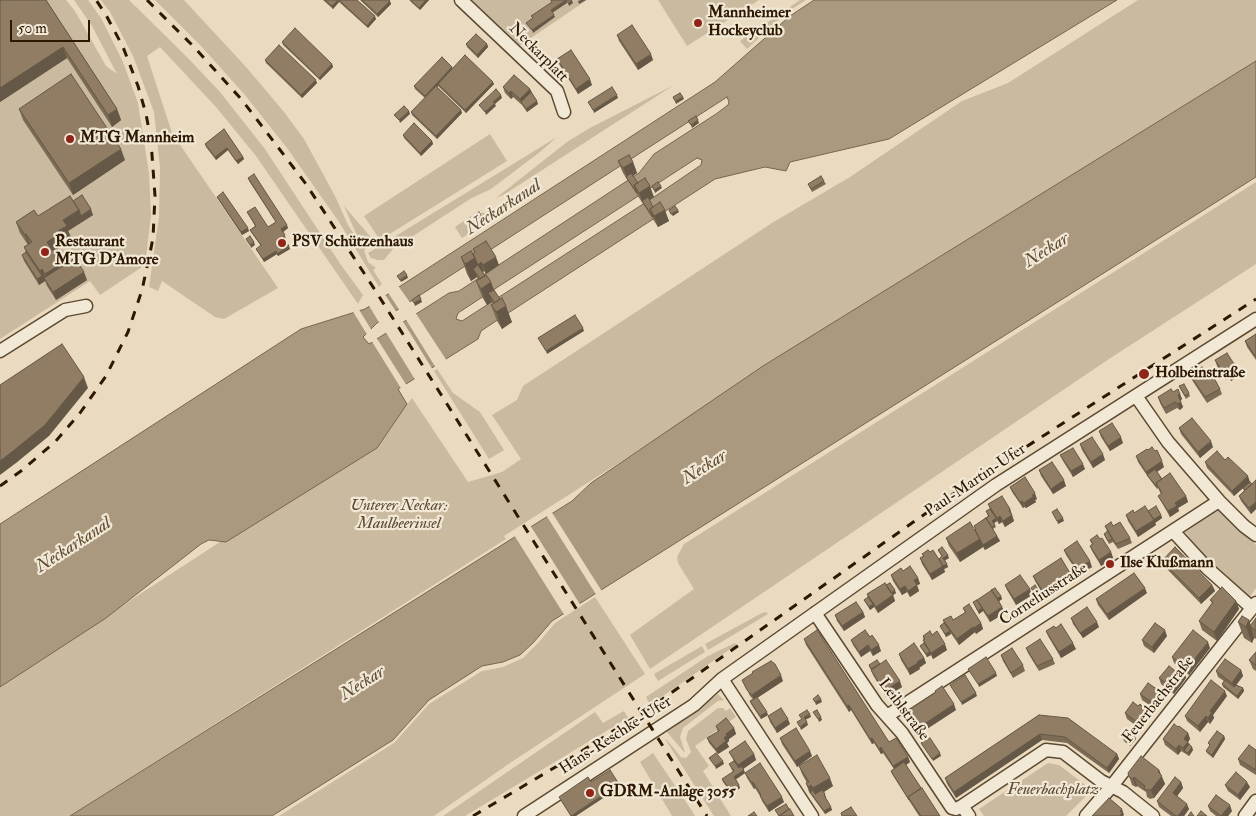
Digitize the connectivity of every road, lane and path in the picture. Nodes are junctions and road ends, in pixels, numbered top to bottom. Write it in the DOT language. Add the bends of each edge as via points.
graph roads {
  1 [pos="461,0"];
  2 [pos="564,112"];
  3 [pos="86,306"];
  4 [pos="1256,319"];
  5 [pos="0,352"];
  6 [pos="1136,396"];
  7 [pos="1219,501"];
  8 [pos="1173,531"];
  9 [pos="1256,535"];
  10 [pos="1254,605"];
  11 [pos="814,613"];
  12 [pos="722,679"];
  13 [pos="887,716"];
  14 [pos="1111,786"];
  15 [pos="1256,802"];
  16 [pos="966,811"];
  17 [pos="524,816"];
  18 [pos="812,816"];
  19 [pos="1086,816"];
  20 [pos="1153,816"];
  21 [pos="1245,816"];
  1 -- 2 [label="street, Neckarplatt" via="556,91"];
  3 -- 5 [label="street" via="65,310"];
  4 -- 6 [label="street, Paul-Martin-Ufer"];
  6 -- 7 [label="street" via="1168,442"];
  6 -- 11 [label="street, Paul-Martin-Ufer" via="996,485"];
  7 -- 8 [label="street, Corneliusstraße"];
  7 -- 9 [label="street"];
  8 -- 10 [label="street" via="1207,568"];
  8 -- 13 [label="street, Corneliusstraße"];
  10 -- 14 [label="street, Feuerbachstraße"];
  11 -- 12 [label="street, Paul-Martin-Ufer"];
  11 -- 13 [label="street, Leiblstraße"];
  12 -- 17 [label="street, Hans-Reschke-Ufer" via="694,705"];
  12 -- 18 [label="street"];
  13 -- 16 [label="street, Leiblstraße" via="952,808"];
  14 -- 16 [label="street" via="1062,752 1046,750"];
  14 -- 19 [label="street, Feuerbachstraße"];
  14 -- 20 [label="street"];
  15 -- 21 [label="street"];
}
